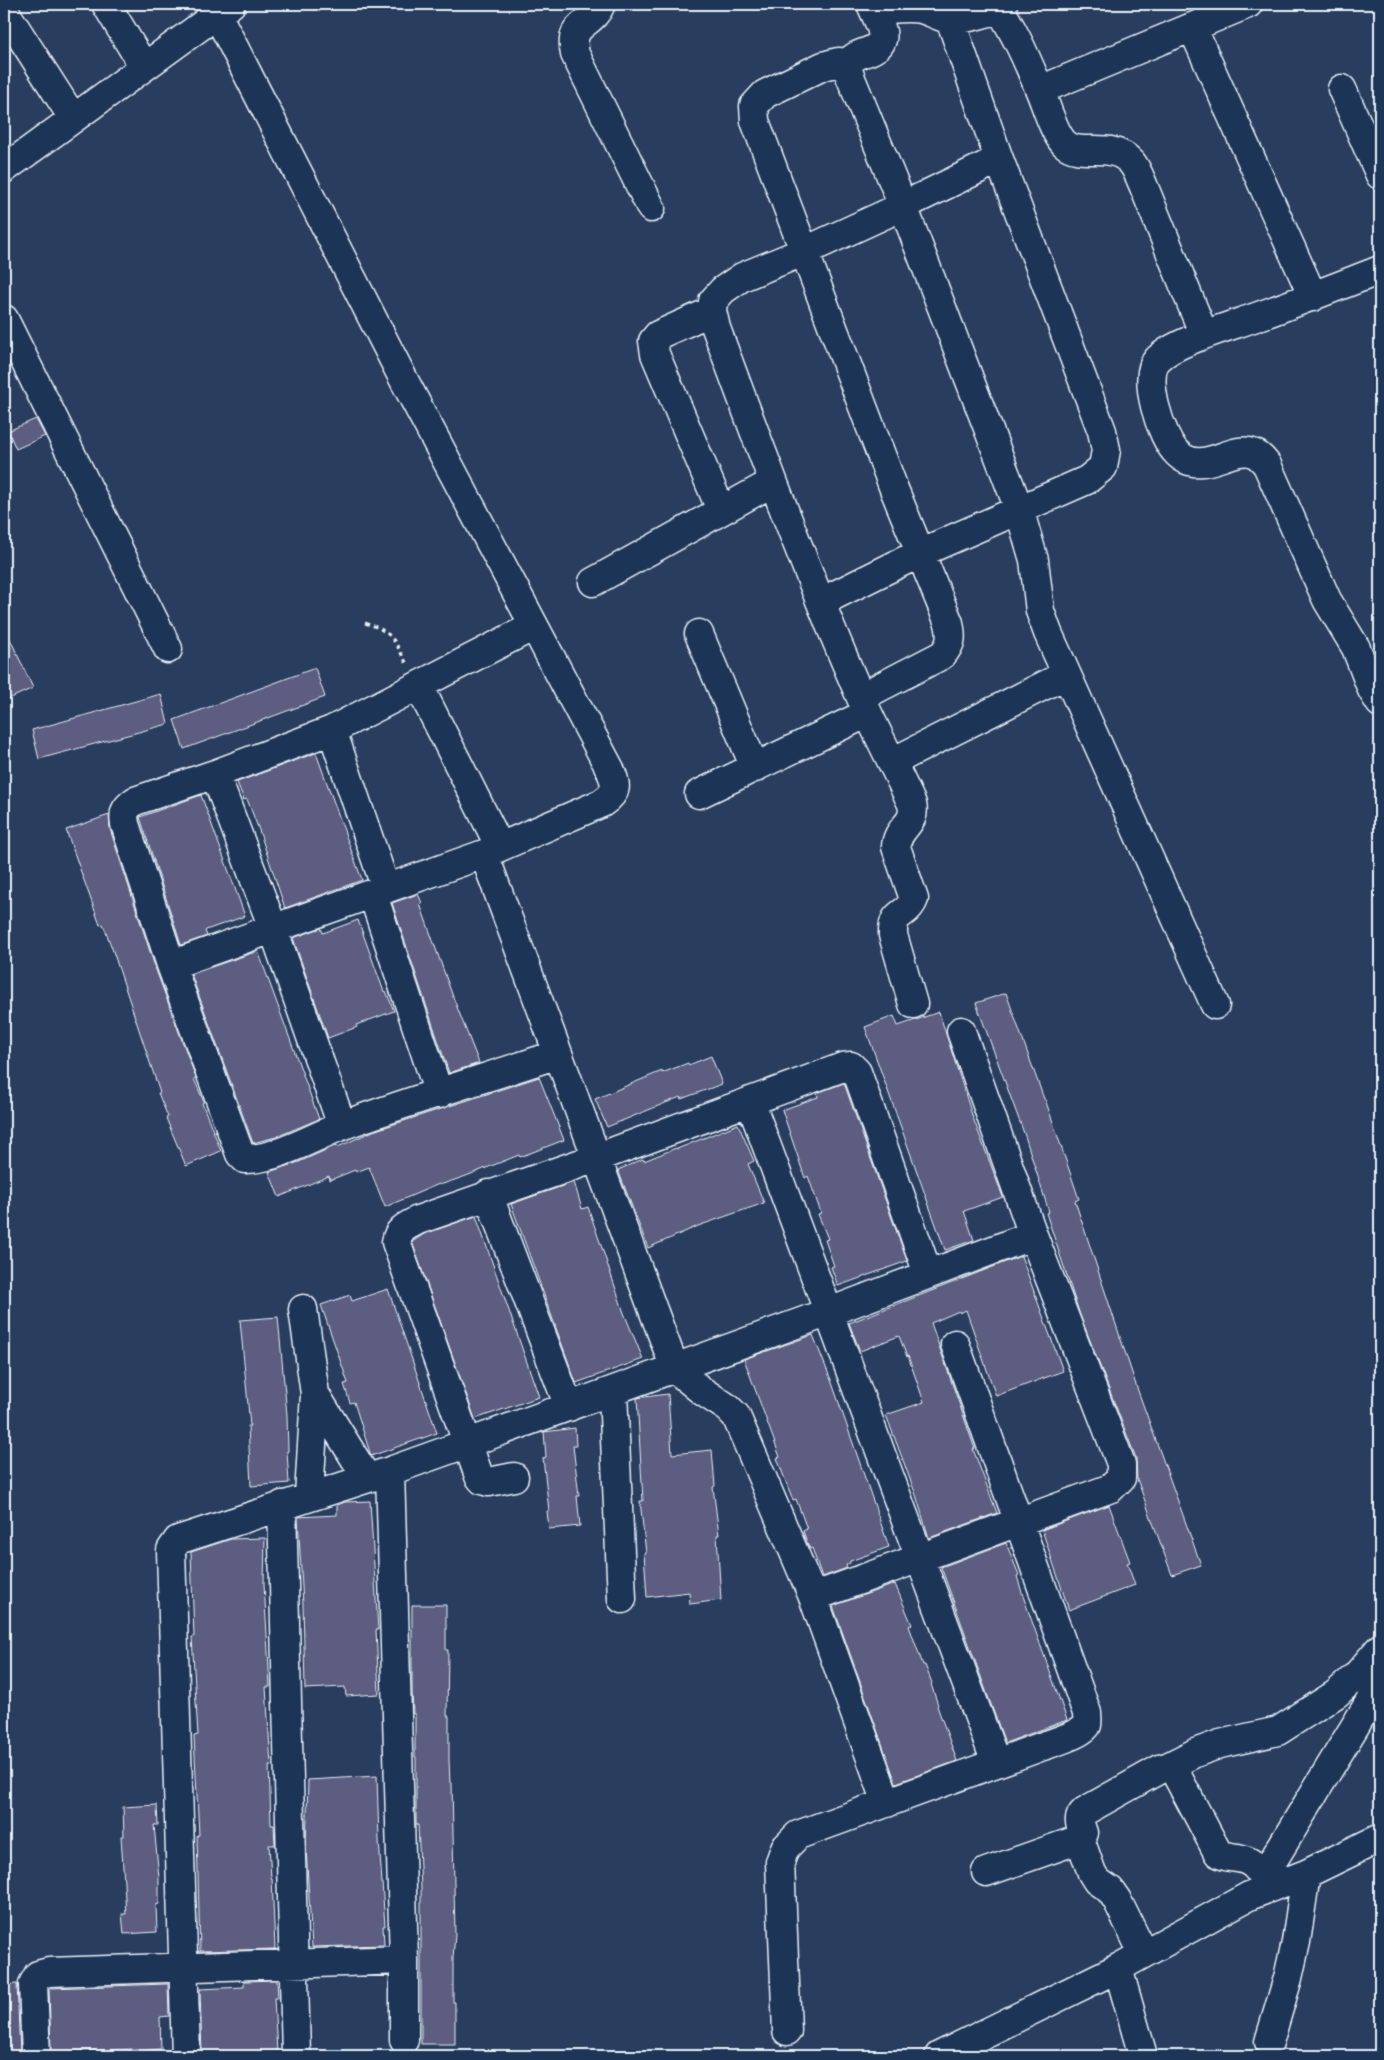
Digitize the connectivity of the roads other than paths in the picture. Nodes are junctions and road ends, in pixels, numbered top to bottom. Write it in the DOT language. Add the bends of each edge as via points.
graph roads {
  1 [pos="106,4"];
  2 [pos="601,4"];
  3 [pos="1248,4"];
  4 [pos="1001,6"];
  5 [pos="872,8"];
  6 [pos="224,9"];
  7 [pos="4,10"];
  8 [pos="950,19"];
  9 [pos="1192,27"];
  10 [pos="848,63"];
  11 [pos="144,67"];
  12 [pos="1342,89"];
  13 [pos="1040,90"];
  14 [pos="73,118"];
  15 [pos="1000,158"];
  16 [pos="4,169"];
  17 [pos="1380,175"];
  18 [pos="903,206"];
  19 [pos="652,208"];
  20 [pos="805,251"];
  21 [pos="1380,270"];
  22 [pos="1313,296"];
  23 [pos="712,311"];
  24 [pos="4,319"];
  25 [pos="1204,335"];
  26 [pos="773,482"];
  27 [pos="1019,509"];
  28 [pos="721,510"];
  29 [pos="920,553"];
  30 [pos="593,582"];
  31 [pos="822,602"];
  32 [pos="534,626"];
  33 [pos="698,634"];
  34 [pos="168,649"];
  35 [pos="1065,675"];
  36 [pos="419,686"];
  37 [pos="1380,703"];
  38 [pos="864,705"];
  39 [pos="332,730"];
  40 [pos="892,762"];
  41 [pos="755,768"];
  42 [pos="215,774"];
  43 [pos="699,794"];
  44 [pos="492,850"];
  45 [pos="379,892"];
  46 [pos="273,928"];
  47 [pos="171,965"];
  48 [pos="913,1004"];
  49 [pos="1215,1005"];
  50 [pos="961,1031"];
  51 [pos="558,1054"];
  52 [pos="439,1094"];
  53 [pos="750,1101"];
  54 [pos="342,1126"];
  55 [pos="596,1158"];
  56 [pos="488,1194"];
  57 [pos="1034,1235"];
  58 [pos="928,1274"];
  59 [pos="303,1309"];
  60 [pos="829,1312"];
  61 [pos="955,1344"];
  62 [pos="675,1369"];
  63 [pos="613,1392"];
  64 [pos="315,1394"];
  65 [pos="569,1407"];
  66 [pos="468,1443"];
  67 [pos="378,1475"];
  68 [pos="514,1477"];
  69 [pos="310,1496"];
  70 [pos="282,1505"];
  71 [pos="1019,1522"];
  72 [pos="919,1559"];
  73 [pos="813,1597"];
  74 [pos="622,1599"];
  75 [pos="1380,1648"];
  76 [pos="1380,1685"];
  77 [pos="996,1763"];
  78 [pos="1168,1767"];
  79 [pos="887,1803"];
  80 [pos="1380,1838"];
  81 [pos="1080,1839"];
  82 [pos="986,1872"];
  83 [pos="1306,1874"];
  84 [pos="1266,1883"];
  85 [pos="1143,1953"];
  86 [pos="404,1960"];
  87 [pos="294,1964"];
  88 [pos="185,1968"];
  89 [pos="1118,1968"];
  90 [pos="787,2031"];
  91 [pos="404,2040"];
  92 [pos="1269,2042"];
  93 [pos="36,2056"];
  94 [pos="186,2056"];
  95 [pos="296,2056"];
  96 [pos="939,2056"];
  97 [pos="1143,2056"];
  1 -- 11 [label="street"];
  2 -- 19 [label="street" via="597,13 574,34 575,54"];
  3 -- 9 [label="street"];
  4 -- 8 [label="street" via="980,14"];
  4 -- 13 [label="street"];
  5 -- 8 [label="street" via="920,9"];
  5 -- 10 [label="street" via="883,34 882,42 879,47 854,57"];
  6 -- 11 [label="street"];
  6 -- 32 [label="street" via="405,382"];
  7 -- 14 [label="street"];
  8 -- 15 [label="street"];
  9 -- 13 [label="street"];
  9 -- 22 [label="street"];
  10 -- 18 [label="street" via="848,70"];
  10 -- 20 [label="street" via="823,66 765,94 754,106 755,121"];
  11 -- 14 [label="street"];
  12 -- 17 [label="street"];
  13 -- 25 [label="street" via="1064,143 1074,149 1106,149 1122,154 1132,164"];
  14 -- 16 [label="street"];
  15 -- 18 [label="street"];
  15 -- 27 [label="street" via="1102,431 1106,450 1103,467 1087,480"];
  18 -- 20 [label="street"];
  18 -- 27 [label="street"];
  20 -- 23 [label="street" via="742,277 713,301"];
  20 -- 29 [label="street"];
  21 -- 22 [label="street"];
  22 -- 25 [label="street"];
  23 -- 26 [label="street"];
  23 -- 28 [label="street" via="658,335 653,341 655,354"];
  24 -- 34 [label="street"];
  25 -- 37 [label="street" via="1171,350 1158,359 1151,370 1154,404 1167,439 1178,454 1191,461 1204,462 1251,452 1267,465 1327,600 1356,648"];
  26 -- 28 [label="street"];
  26 -- 31 [label="street"];
  27 -- 29 [label="street"];
  27 -- 35 [label="street" via="1034,560 1040,611"];
  28 -- 30 [label="street"];
  29 -- 31 [label="street"];
  29 -- 38 [label="street" via="949,623 950,646 942,655"];
  31 -- 38 [label="street"];
  32 -- 36 [label="street"];
  32 -- 44 [label="street" via="610,769 616,789 602,803"];
  33 -- 41 [label="street"];
  35 -- 40 [label="street"];
  35 -- 49 [label="street"];
  36 -- 39 [label="street"];
  36 -- 44 [label="street"];
  38 -- 40 [label="street"];
  38 -- 41 [label="street"];
  39 -- 42 [label="street"];
  39 -- 45 [label="street"];
  40 -- 48 [label="street" via="914,813 896,839 914,899 911,907 895,918 892,925"];
  41 -- 43 [label="street"];
  42 -- 46 [label="street"];
  42 -- 47 [label="street" via="134,800 126,807 124,824"];
  44 -- 45 [label="street"];
  44 -- 51 [label="street"];
  45 -- 46 [label="street"];
  45 -- 52 [label="street"];
  46 -- 47 [label="street"];
  46 -- 54 [label="street"];
  47 -- 54 [label="street" via="240,1154 245,1159 255,1160"];
  50 -- 57 [label="street"];
  51 -- 52 [label="street"];
  51 -- 55 [label="street"];
  52 -- 54 [label="street"];
  53 -- 55 [label="street"];
  53 -- 58 [label="street" via="851,1066 857,1072"];
  53 -- 60 [label="street"];
  55 -- 56 [label="street"];
  55 -- 62 [label="street"];
  56 -- 65 [label="street"];
  56 -- 66 [label="street" via="418,1220 403,1228 396,1242"];
  57 -- 58 [label="street"];
  57 -- 71 [label="street" via="1121,1464 1121,1478 1111,1488"];
  58 -- 60 [label="street"];
  59 -- 64 [label="street"];
  60 -- 62 [label="street"];
  60 -- 72 [label="street"];
  61 -- 71 [label="street"];
  62 -- 63 [label="street"];
  62 -- 73 [label="street" via="736,1416"];
  63 -- 65 [label="street"];
  63 -- 74 [label="street"];
  64 -- 67 [label="street"];
  64 -- 69 [label="street"];
  65 -- 66 [label="street"];
  66 -- 67 [label="street"];
  66 -- 68 [label="street" via="482,1480 489,1482"];
  67 -- 69 [label="street"];
  67 -- 86 [label="street"];
  69 -- 70 [label="street"];
  70 -- 87 [label="street"];
  70 -- 88 [label="street" via="178,1540 171,1550"];
  71 -- 72 [label="street"];
  71 -- 77 [label="street" via="1087,1713 1087,1724 1078,1733"];
  72 -- 73 [label="street"];
  72 -- 77 [label="street"];
  73 -- 79 [label="street"];
  75 -- 78 [label="street" via="1336,1694 1278,1731 1220,1744"];
  76 -- 84 [label="street"];
  77 -- 79 [label="street"];
  78 -- 81 [label="street" via="1080,1815"];
  78 -- 84 [label="street" via="1175,1772 1218,1853 1251,1862 1258,1867"];
  79 -- 90 [label="street" via="798,1835 785,1848 780,1862"];
  80 -- 83 [label="street"];
  81 -- 82 [label="street"];
  81 -- 85 [label="street" via="1092,1873 1117,1900"];
  83 -- 84 [label="street"];
  83 -- 92 [label="street" via="1296,1942"];
  84 -- 85 [label="street"];
  85 -- 89 [label="street"];
  86 -- 87 [label="street"];
  86 -- 91 [label="street"];
  87 -- 88 [label="street"];
  87 -- 95 [label="street"];
  88 -- 93 [label="street" via="38,1975 33,1984"];
  88 -- 94 [label="street"];
  89 -- 96 [label="street"];
  89 -- 97 [label="street"];
}
